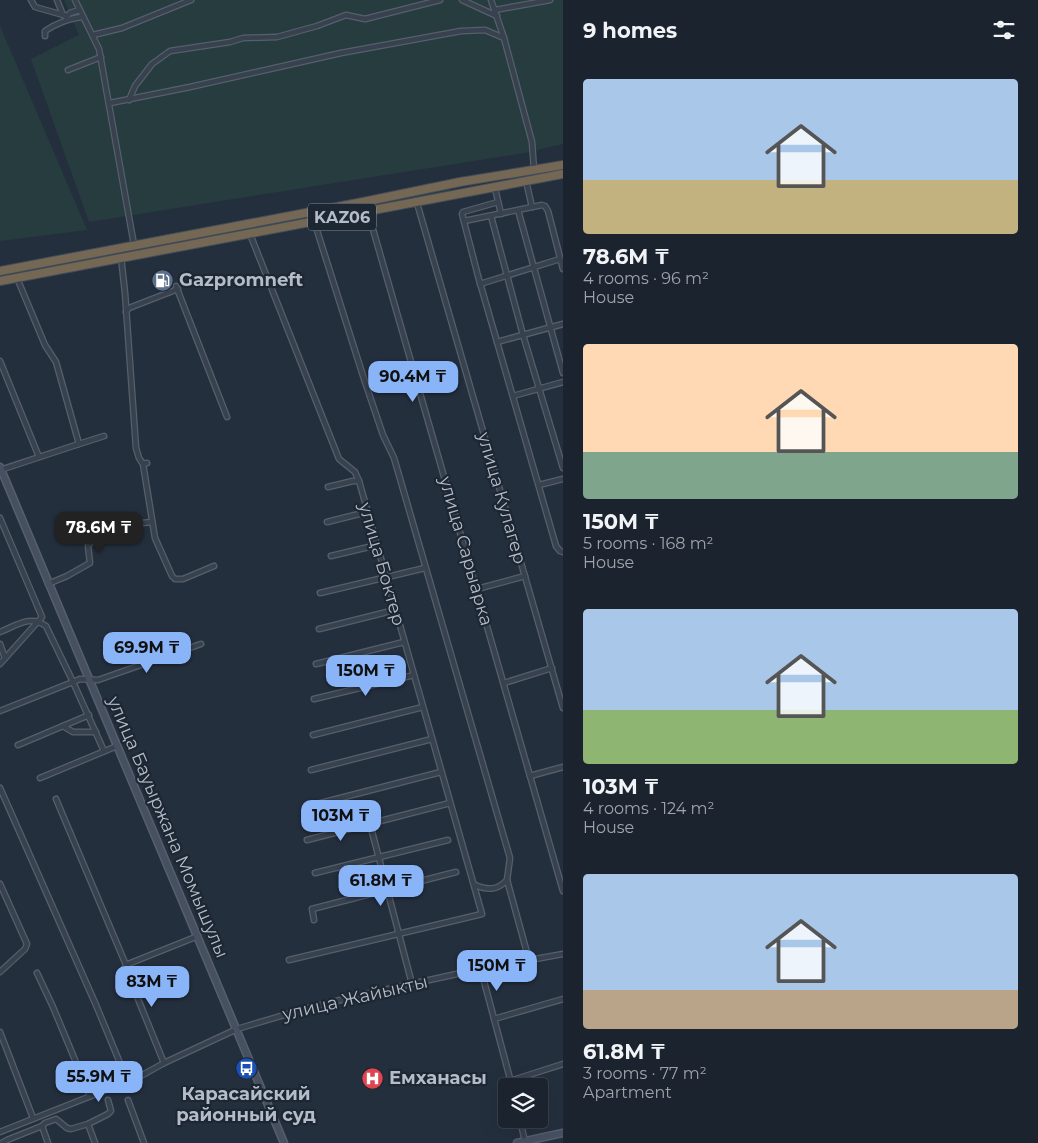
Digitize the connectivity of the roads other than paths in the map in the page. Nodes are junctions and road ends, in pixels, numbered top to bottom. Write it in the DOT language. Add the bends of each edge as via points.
graph roads {
  1 [pos="31,0"];
  2 [pos="57,0"];
  3 [pos="75,0"];
  4 [pos="191,0"];
  5 [pos="440,0"];
  6 [pos="462,0"];
  7 [pos="491,0"];
  8 [pos="550,0"];
  9 [pos="79,10"];
  10 [pos="495,10"];
  11 [pos="65,15"];
  12 [pos="497,16"];
  13 [pos="83,17"];
  14 [pos="63,22"];
  15 [pos="93,35"];
  16 [pos="45,36"];
  17 [pos="504,38"];
  18 [pos="101,57"];
  19 [pos="68,70"];
  20 [pos="128,100"];
  21 [pos="110,103"];
  22 [pos="563,165"];
  23 [pos="534,170"];
  24 [pos="563,174"];
  25 [pos="460,182"];
  26 [pos="526,182"];
  27 [pos="495,188"];
  28 [pos="463,194"];
  29 [pos="498,202"];
  30 [pos="417,203"];
  31 [pos="532,207"];
  32 [pos="518,210"];
  33 [pos="368,212"];
  34 [pos="501,214"];
  35 [pos="491,216"];
  36 [pos="314,221"];
  37 [pos="464,221"];
  38 [pos="206,232"];
  39 [pos="250,234"];
  40 [pos="207,242"];
  41 [pos="134,245"];
  42 [pos="121,257"];
  43 [pos="560,259"];
  44 [pos="535,267"];
  45 [pos="563,268"];
  46 [pos="0,270"];
  47 [pos="508,275"];
  48 [pos="17,278"];
  49 [pos="0,281"];
  50 [pos="480,284"];
  51 [pos="126,312"];
  52 [pos="563,324"];
  53 [pos="551,327"];
  54 [pos="523,335"];
  55 [pos="497,342"];
  56 [pos="0,361"];
  57 [pos="563,373"];
  58 [pos="563,382"];
  59 [pos="539,389"];
  60 [pos="513,396"];
  61 [pos="226,417"];
  62 [pos="104,436"];
  63 [pos="79,444"];
  64 [pos="39,457"];
  65 [pos="563,468"];
  66 [pos="0,469"];
  67 [pos="563,479"];
  68 [pos="359,481"];
  69 [pos="539,485"];
  70 [pos="328,487"];
  71 [pos="367,512"];
  72 [pos="0,518"];
  73 [pos="152,522"];
  74 [pos="327,522"];
  75 [pos="377,545"];
  76 [pos="563,552"];
  77 [pos="331,556"];
  78 [pos="214,566"];
  79 [pos="425,568"];
  80 [pos="525,576"];
  81 [pos="386,577"];
  82 [pos="48,584"];
  83 [pos="476,588"];
  84 [pos="320,593"];
  85 [pos="395,610"];
  86 [pos="40,621"];
  87 [pos="319,628"];
  88 [pos="0,632"];
  89 [pos="404,642"];
  90 [pos="0,644"];
  91 [pos="201,644"];
  92 [pos="5,658"];
  93 [pos="0,664"];
  94 [pos="316,664"];
  95 [pos="552,668"];
  96 [pos="85,671"];
  97 [pos="414,675"];
  98 [pos="80,680"];
  99 [pos="88,680"];
  100 [pos="73,682"];
  101 [pos="504,683"];
  102 [pos="314,699"];
  103 [pos="424,707"];
  104 [pos="563,708"];
  105 [pos="0,711"];
  106 [pos="89,715"];
  107 [pos="63,726"];
  108 [pos="96,732"];
  109 [pos="313,735"];
  110 [pos="432,739"];
  111 [pos="18,745"];
  112 [pos="117,746"];
  113 [pos="104,751"];
  114 [pos="563,767"];
  115 [pos="311,770"];
  116 [pos="441,772"];
  117 [pos="530,776"];
  118 [pos="40,778"];
  119 [pos="0,788"];
  120 [pos="56,798"];
  121 [pos="450,803"];
  122 [pos="317,804"];
  123 [pos="370,824"];
  124 [pos="307,840"];
  125 [pos="448,840"];
  126 [pos="379,857"];
  127 [pos="563,869"];
  128 [pos="557,871"];
  129 [pos="456,872"];
  130 [pos="315,873"];
  131 [pos="506,880"];
  132 [pos="0,884"];
  133 [pos="474,885"];
  134 [pos="387,890"];
  135 [pos="563,891"];
  136 [pos="314,920"];
  137 [pos="398,933"];
  138 [pos="198,936"];
  139 [pos="563,954"];
  140 [pos="289,960"];
  141 [pos="530,960"];
  142 [pos="126,965"];
  143 [pos="481,970"];
  144 [pos="0,972"];
  145 [pos="37,973"];
  146 [pos="412,984"];
  147 [pos="563,999"];
  148 [pos="494,1019"];
  149 [pos="237,1029"];
  150 [pos="0,1032"];
  151 [pos="164,1063"];
  152 [pos="563,1064"];
  153 [pos="509,1078"];
  154 [pos="527,1078"];
  155 [pos="126,1080"];
  156 [pos="90,1096"];
  157 [pos="108,1100"];
  158 [pos="128,1100"];
  159 [pos="33,1118"];
  160 [pos="88,1124"];
  161 [pos="42,1126"];
  162 [pos="522,1128"];
  163 [pos="0,1132"];
  164 [pos="563,1133"];
  165 [pos="525,1142"];
  166 [pos="2,1143"];
  167 [pos="48,1143"];
  168 [pos="95,1143"];
  169 [pos="144,1143"];
  170 [pos="284,1143"];
  171 [pos="517,1143"];
  1 -- 11 [label="street" via="35,7"];
  2 -- 11 [label="street"];
  3 -- 9 [label="street"];
  4 -- 15 [label="street" via="122,28"];
  5 -- 20 [label="street" via="365,19 346,15 278,37 243,38 170,51 152,64"];
  6 -- 12 [label="street"];
  7 -- 10 [label="street"];
  8 -- 10 [label="street"];
  9 -- 11 [label="street"];
  9 -- 13 [label="street"];
  10 -- 12 [label="street"];
  11 -- 14 [label="street"];
  12 -- 17 [label="street"];
  13 -- 14 [label="street"];
  13 -- 15 [label="street"];
  14 -- 16 [label="street" via="45,31"];
  15 -- 18 [label="street"];
  17 -- 20 [label="street" via="485,30 461,31"];
  17 -- 23 [label="street" via="532,142"];
  18 -- 19 [label="street"];
  18 -- 21 [label="street"];
  20 -- 21 [label="street"];
  21 -- 41 [label="street"];
  22 -- 23 [label="highway, KАZ06"];
  23 -- 25 [label="highway, KАZ06"];
  24 -- 26 [label="highway, KАZ06"];
  25 -- 28 [label="highway"];
  25 -- 38 [label="highway, KАZ06"];
  26 -- 27 [label="highway, KАZ06"];
  26 -- 31 [label="street"];
  27 -- 28 [label="highway, KАZ06"];
  27 -- 29 [label="street"];
  28 -- 30 [label="highway, KАZ06"];
  29 -- 34 [label="street"];
  29 -- 37 [label="street" via="462,212"];
  30 -- 33 [label="highway, KАZ06"];
  30 -- 80 [label="street, улица Кулагер"];
  31 -- 32 [label="street"];
  31 -- 43 [label="street" via="545,206"];
  32 -- 34 [label="street"];
  32 -- 44 [label="street"];
  33 -- 36 [label="highway, KАZ06"];
  33 -- 83 [label="street, улица Сарыарка"];
  34 -- 35 [label="street"];
  35 -- 37 [label="street"];
  35 -- 47 [label="street"];
  36 -- 39 [label="highway, KАZ06"];
  36 -- 79 [label="street" via="364,379 394,458"];
  37 -- 50 [label="street"];
  38 -- 40 [label="highway"];
  38 -- 41 [label="highway, KАZ06"];
  39 -- 40 [label="highway, KАZ06"];
  39 -- 68 [label="street, улица Боктер" via="339,459 355,472"];
  40 -- 42 [label="highway, KАZ06"];
  41 -- 46 [label="highway, KАZ06"];
  42 -- 48 [label="highway, KАZ06"];
  42 -- 51 [label="street"];
  43 -- 44 [label="street"];
  43 -- 45 [label="street"];
  44 -- 47 [label="street"];
  44 -- 53 [label="street"];
  47 -- 50 [label="street"];
  47 -- 54 [label="street"];
  48 -- 49 [label="highway, KАZ06"];
  48 -- 63 [label="street" via="44,345 56,362"];
  50 -- 55 [label="street"];
  51 -- 61 [label="street" via="177,287"];
  51 -- 73 [label="street" via="136,448 139,458 145,463"];
  52 -- 53 [label="street"];
  53 -- 54 [label="street"];
  53 -- 57 [label="street"];
  54 -- 55 [label="street"];
  54 -- 59 [label="street"];
  55 -- 60 [label="street"];
  56 -- 64 [label="street"];
  58 -- 59 [label="street"];
  59 -- 60 [label="street"];
  59 -- 65 [label="street"];
  60 -- 69 [label="street"];
  62 -- 63 [label="street"];
  63 -- 64 [label="street"];
  64 -- 66 [label="street"];
  66 -- 82 [label="street, улица Бауыржана Момышулы"];
  67 -- 69 [label="street"];
  68 -- 70 [label="street"];
  68 -- 71 [label="street, улица Боктер"];
  69 -- 76 [label="street" via="556,546"];
  71 -- 74 [label="street"];
  71 -- 75 [label="street, улица Боктер"];
  72 -- 86 [label="street" via="40,610"];
  73 -- 78 [label="street" via="155,538 175,579 183,579"];
  73 -- 82 [label="street" via="103,527 88,546 90,562"];
  75 -- 77 [label="street"];
  75 -- 81 [label="street, улица Боктер"];
  79 -- 81 [label="street"];
  79 -- 131 [label="street" via="510,858"];
  80 -- 83 [label="street"];
  80 -- 95 [label="street, улица Кулагер"];
  81 -- 84 [label="street"];
  81 -- 85 [label="street, улица Боктер"];
  82 -- 96 [label="street, улица Бауыржана Момышулы"];
  83 -- 101 [label="street, улица Сарыарка"];
  85 -- 87 [label="street"];
  85 -- 89 [label="street, улица Боктер"];
  86 -- 88 [label="street" via="26,621"];
  86 -- 92 [label="street"];
  86 -- 100 [label="street" via="46,626"];
  89 -- 94 [label="street"];
  89 -- 97 [label="street, улица Боктер"];
  90 -- 92 [label="street"];
  91 -- 99 [label="street" via="106,678"];
  92 -- 93 [label="street"];
  95 -- 101 [label="street"];
  95 -- 104 [label="street, улица Кулагер"];
  96 -- 98 [label="street"];
  96 -- 99 [label="street, улица Бауыржана Момышулы"];
  97 -- 102 [label="street"];
  97 -- 103 [label="street, улица Боктер"];
  98 -- 99 [label="street"];
  98 -- 100 [label="street"];
  99 -- 112 [label="street, улица Бауыржана Момышулы"];
  100 -- 105 [label="street"];
  100 -- 106 [label="street"];
  101 -- 117 [label="street, улица Сарыарка"];
  103 -- 109 [label="street"];
  103 -- 110 [label="street, улица Боктер"];
  106 -- 107 [label="street"];
  106 -- 108 [label="street"];
  107 -- 108 [label="street" via="73,732"];
  107 -- 111 [label="street"];
  108 -- 113 [label="street"];
  110 -- 115 [label="street"];
  110 -- 116 [label="street, улица Боктер"];
  112 -- 113 [label="street"];
  112 -- 138 [label="street, улица Бауыржана Момышулы"];
  113 -- 118 [label="street"];
  114 -- 117 [label="street"];
  116 -- 121 [label="street, улица Боктер"];
  116 -- 122 [label="street"];
  117 -- 128 [label="street, улица Сарыарка"];
  119 -- 155 [label="street"];
  120 -- 142 [label="street"];
  121 -- 123 [label="street"];
  121 -- 133 [label="street, улица Боктер"];
  123 -- 124 [label="street"];
  123 -- 126 [label="street"];
  125 -- 126 [label="street"];
  126 -- 130 [label="street"];
  126 -- 134 [label="street"];
  127 -- 128 [label="street"];
  128 -- 135 [label="street, улица Сарыарка"];
  129 -- 134 [label="street"];
  131 -- 133 [label="street" via="494,889"];
  131 -- 141 [label="street"];
  132 -- 144 [label="street" via="27,944"];
  133 -- 137 [label="street, улица Боктер" via="482,914"];
  134 -- 136 [label="street" via="312,909"];
  134 -- 137 [label="street"];
  137 -- 140 [label="street"];
  137 -- 146 [label="street"];
  138 -- 142 [label="street"];
  138 -- 149 [label="street, улица Бауыржана Момышулы"];
  139 -- 141 [label="street, улица Жайыкты"];
  141 -- 143 [label="street, улица Жайыкты"];
  142 -- 151 [label="street"];
  143 -- 146 [label="street, улица Жайыкты"];
  143 -- 148 [label="street"];
  145 -- 156 [label="street"];
  146 -- 149 [label="street, улица Жайыкты"];
  147 -- 148 [label="street"];
  148 -- 153 [label="street"];
  149 -- 151 [label="street, улица Жайыкты"];
  149 -- 170 [label="street, улица Бауыржана Момышулы"];
  150 -- 159 [label="street"];
  151 -- 155 [label="street, улица Жайыкты"];
  152 -- 154 [label="street"];
  155 -- 156 [label="street, улица Жайыкты"];
  156 -- 159 [label="street, улица Жайыкты"];
  157 -- 160 [label="street" via="111,1111"];
  158 -- 169 [label="street"];
  159 -- 163 [label="street, улица Жайыкты"];
  160 -- 161 [label="street" via="71,1129 56,1119"];
  160 -- 168 [label="street"];
  161 -- 166 [label="street"];
  161 -- 167 [label="street"];
  162 -- 165 [label="street"];
  164 -- 165 [label="street"];
  165 -- 171 [label="street"];
}
